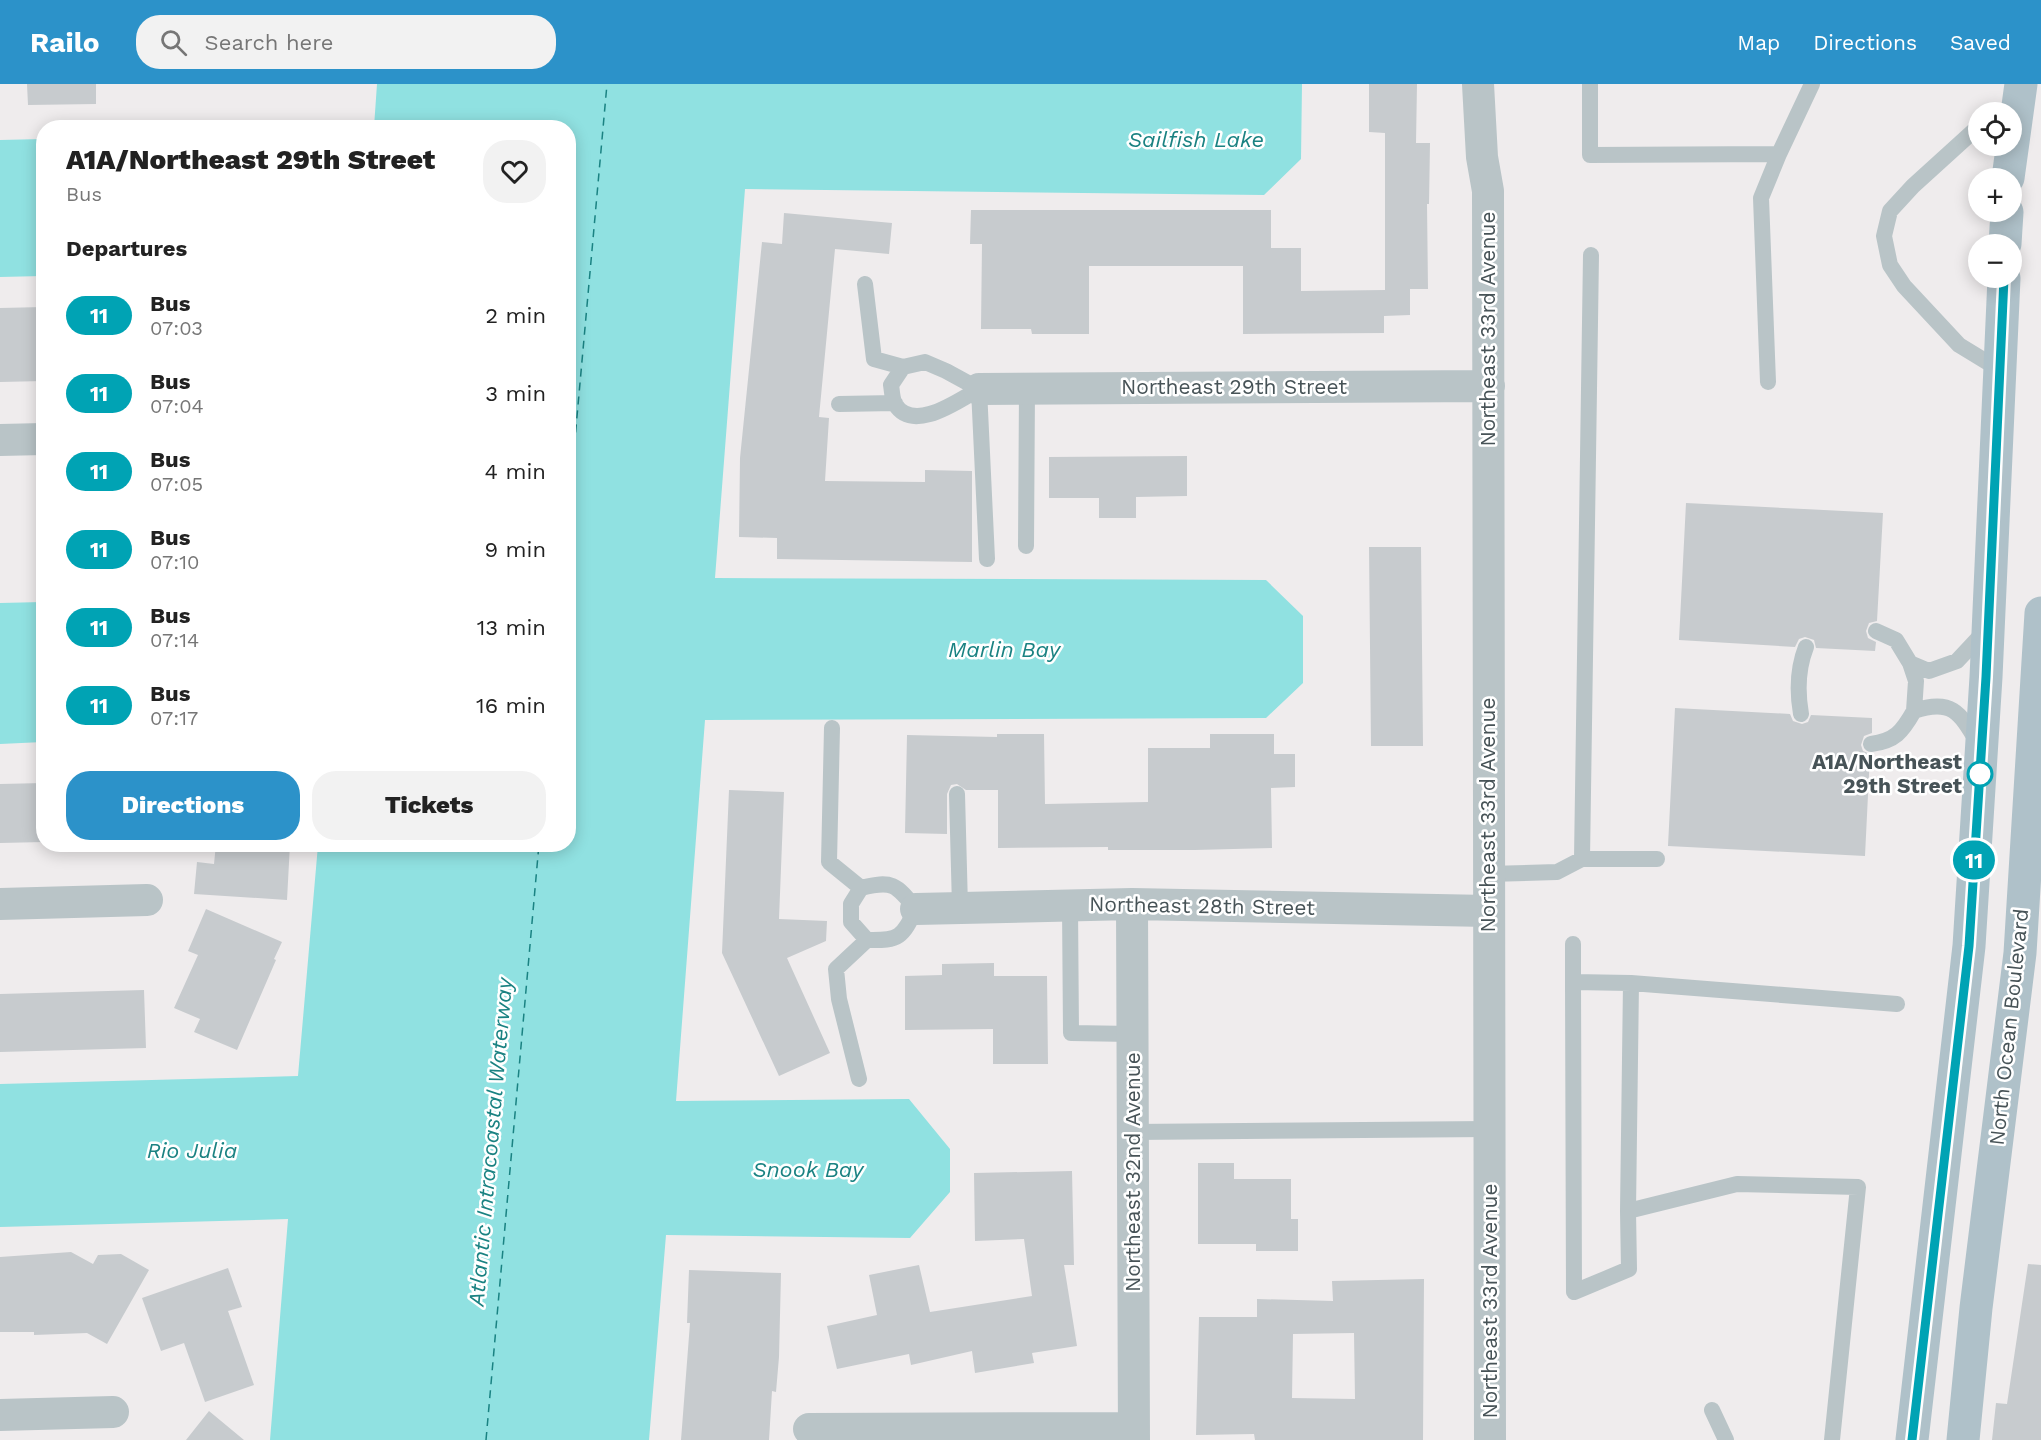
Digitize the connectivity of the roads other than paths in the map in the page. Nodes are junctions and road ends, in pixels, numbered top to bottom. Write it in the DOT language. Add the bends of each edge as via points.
graph roads {
  1 [pos="1478,84"];
  2 [pos="1499,84"];
  3 [pos="1590,84"];
  4 [pos="1812,84"];
  5 [pos="2012,97"];
  6 [pos="1968,136"];
  7 [pos="1779,154"];
  8 [pos="2008,168"];
  9 [pos="1488,191"];
  10 [pos="1591,255"];
  11 [pos="865,284"];
  12 [pos="2004,288"];
  13 [pos="903,368"];
  14 [pos="2000,370"];
  15 [pos="1768,382"];
  16 [pos="1489,386"];
  17 [pos="979,389"];
  18 [pos="1026,389"];
  19 [pos="839,404"];
  20 [pos="895,404"];
  21 [pos="36,439"];
  22 [pos="0,440"];
  23 [pos="1026,546"];
  24 [pos="987,559"];
  25 [pos="2041,621"];
  26 [pos="1989,627"];
  27 [pos="1876,631"];
  28 [pos="1806,647"];
  29 [pos="1910,663"];
  30 [pos="1914,711"];
  31 [pos="1802,714"];
  32 [pos="831,728"];
  33 [pos="1871,744"];
  34 [pos="1982,749"];
  35 [pos="957,794"];
  36 [pos="1582,859"];
  37 [pos="1657,859"];
  38 [pos="1488,874"];
  39 [pos="861,888"];
  40 [pos="147,900"];
  41 [pos="1132,903"];
  42 [pos="0,904"];
  43 [pos="1070,905"];
  44 [pos="960,907"];
  45 [pos="916,909"];
  46 [pos="1488,911"];
  47 [pos="867,940"];
  48 [pos="1573,944"];
  49 [pos="1573,982"];
  50 [pos="1631,983"];
  51 [pos="1897,1004"];
  52 [pos="1132,1034"];
  53 [pos="860,1079"];
  54 [pos="1489,1129"];
  55 [pos="1133,1132"];
  56 [pos="1628,1211"];
  57 [pos="1712,1410"];
  58 [pos="113,1412"];
  59 [pos="0,1415"];
  60 [pos="823,1433"];
  61 [pos="1134,1434"];
  62 [pos="1490,1440"];
  63 [pos="1726,1440"];
  64 [pos="1832,1440"];
  65 [pos="1912,1440"];
  66 [pos="1964,1440"];
  1 -- 9 [label="street, Northeast 33rd Avenue"];
  2 -- 9 [label="street, Northeast 33rd Avenue"];
  3 -- 7 [label="lane" via="1590,155"];
  4 -- 7 [label="lane"];
  5 -- 8 [label="main road"];
  6 -- 14 [label="lane" via="1890,211 1884,236 1890,265 1904,286 1959,345"];
  7 -- 15 [label="lane" via="1761,198"];
  9 -- 16 [label="street, Northeast 33rd Avenue"];
  10 -- 36 [label="lane"];
  11 -- 13 [label="lane" via="874,359"];
  12 -- 14 [label="main road"];
  13 -- 17 [label="lane" via="925,362"];
  13 -- 20 [label="lane" via="891,385"];
  14 -- 26 [label="main road"];
  16 -- 18 [label="street, Northeast 29th Street"];
  16 -- 38 [label="street, Northeast 33rd Avenue"];
  17 -- 18 [label="street, Northeast 29th Street"];
  17 -- 20 [label="lane" via="928,416 908,415"];
  17 -- 24 [label="lane"];
  18 -- 23 [label="lane"];
  19 -- 20 [label="lane"];
  21 -- 22 [label="street"];
  25 -- 26 [label="main road"];
  25 -- 66 [label="main road, North Ocean Boulevard" via="2020,953 1976,1308"];
  26 -- 29 [label="lane" via="1957,661 1929,671"];
  26 -- 34 [label="main road"];
  27 -- 29 [label="lane" via="1896,640"];
  28 -- 31 [label="lane" via="1797,694"];
  29 -- 30 [label="lane" via="1916,681"];
  30 -- 33 [label="lane" via="1903,730 1885,742"];
  30 -- 34 [label="lane" via="1948,707 1960,714"];
  32 -- 39 [label="lane" via="829,861"];
  34 -- 65 [label="main road" via="1969,946"];
  35 -- 44 [label="lane"];
  36 -- 37 [label="lane"];
  36 -- 38 [label="lane" via="1557,872"];
  38 -- 46 [label="street, Northeast 33rd Avenue"];
  39 -- 45 [label="lane" via="881,883 900,888"];
  39 -- 47 [label="lane" via="851,904 851,922"];
  40 -- 42 [label="street"];
  41 -- 43 [label="street, Northeast 28th Street"];
  41 -- 46 [label="street, Northeast 28th Street"];
  41 -- 52 [label="street, Northeast 32nd Avenue"];
  43 -- 44 [label="street, Northeast 28th Street"];
  43 -- 52 [label="lane" via="1071,1033"];
  44 -- 45 [label="street, Northeast 28th Street"];
  45 -- 47 [label="lane" via="904,932 888,941"];
  46 -- 54 [label="street, Northeast 33rd Avenue"];
  47 -- 53 [label="lane" via="836,969 839,999"];
  48 -- 49 [label="lane"];
  49 -- 50 [label="lane"];
  49 -- 56 [label="lane" via="1574,1292 1629,1269"];
  50 -- 51 [label="lane"];
  50 -- 56 [label="lane"];
  52 -- 55 [label="street, Northeast 32nd Avenue"];
  54 -- 55 [label="lane"];
  54 -- 62 [label="street, Northeast 33rd Avenue"];
  55 -- 61 [label="street, Northeast 32nd Avenue"];
  56 -- 64 [label="lane" via="1737,1184 1858,1187"];
  57 -- 63 [label="lane"];
  58 -- 59 [label="street"];
  60 -- 61 [label="street"];
}
